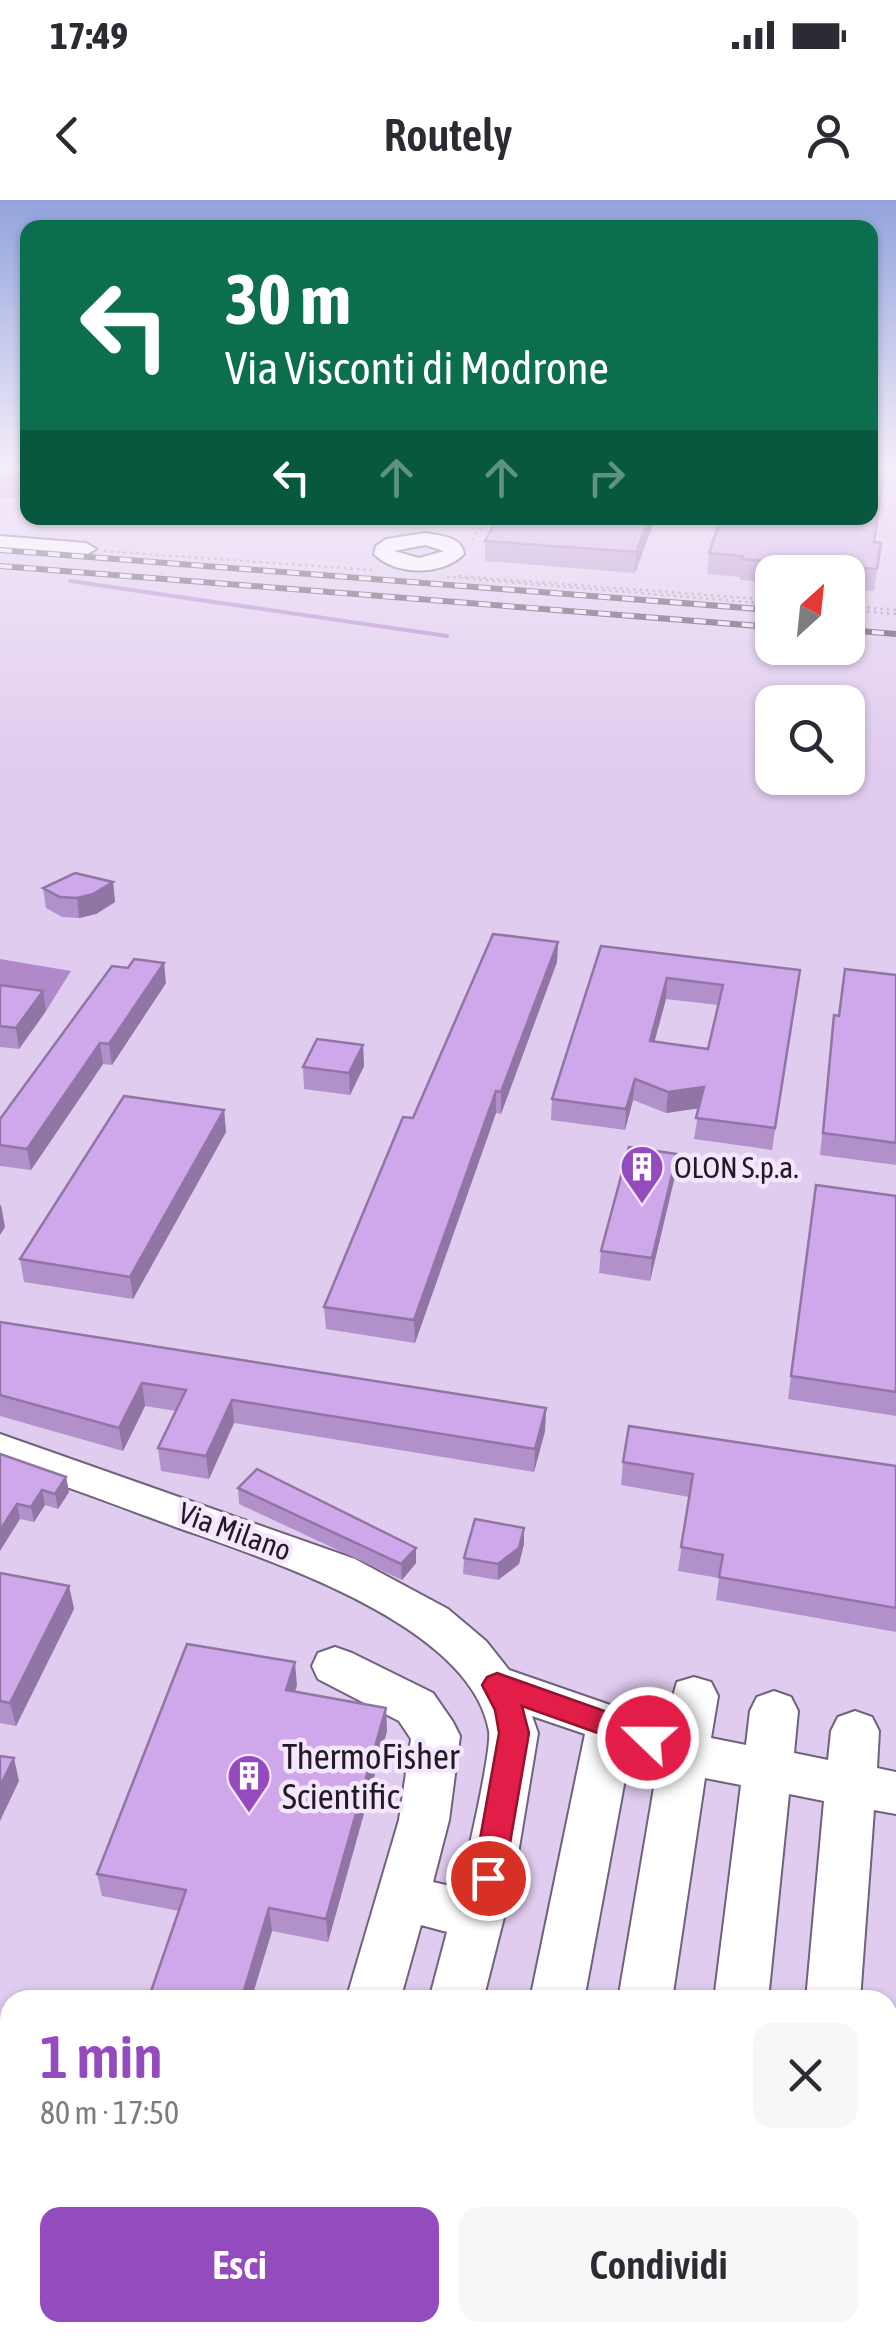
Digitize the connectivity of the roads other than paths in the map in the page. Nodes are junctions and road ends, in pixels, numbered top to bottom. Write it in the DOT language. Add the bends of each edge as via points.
graph roads {
  1 [pos="0,1449"];
  2 [pos="335,1666"];
  3 [pos="497,1685"];
  4 [pos="694,1696"];
  5 [pos="774,1711"];
  6 [pos="611,1723"];
  7 [pos="855,1731"];
  8 [pos="684,1754"];
  9 [pos="767,1769"];
  10 [pos="873,1788"];
  11 [pos="403,1897"];
  12 [pos="478,1917"];
  13 [pos="376,1990"];
  14 [pos="459,1990"];
  15 [pos="559,1990"];
  16 [pos="646,1990"];
  17 [pos="741,1990"];
  18 [pos="835,1990"];
  1 -- 3 [label="street, Via Milano" via="334,1568 394,1598 478,1661"];
  2 -- 11 [label="street" via="416,1707 436,1736 424,1820"];
  3 -- 6 [label="street"];
  3 -- 12 [label="street" via="514,1733"];
  4 -- 8 [label="street"];
  5 -- 9 [label="street"];
  6 -- 8 [label="street"];
  6 -- 15 [label="street"];
  7 -- 10 [label="street"];
  8 -- 9 [label="street"];
  8 -- 16 [label="street"];
  9 -- 10 [label="street"];
  9 -- 17 [label="street"];
  10 -- 18 [label="street"];
  11 -- 12 [label="street"];
  11 -- 13 [label="street"];
  12 -- 14 [label="street"];
}
